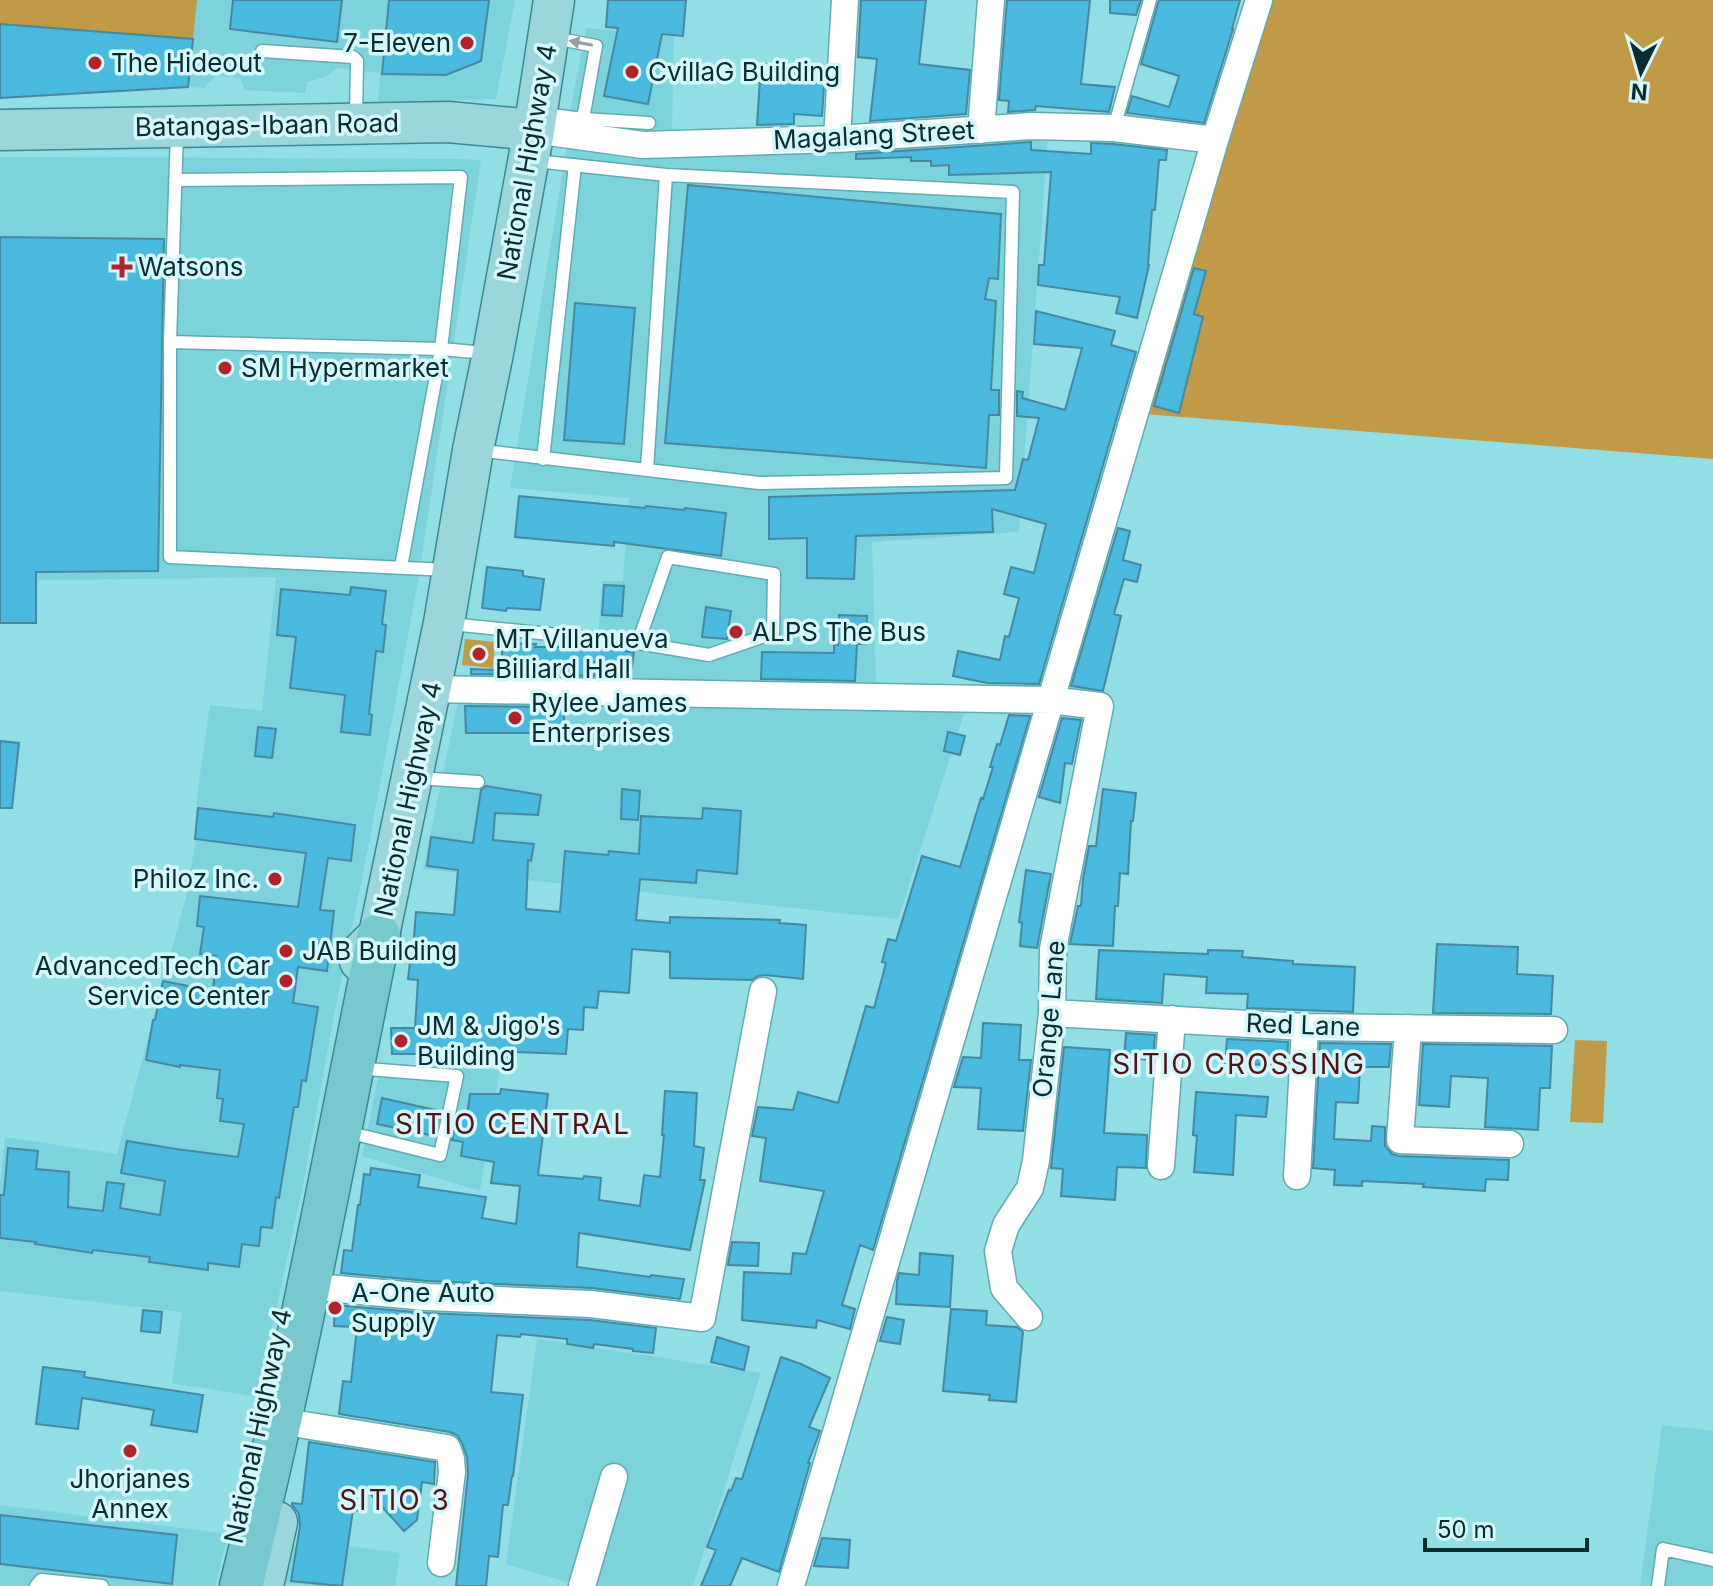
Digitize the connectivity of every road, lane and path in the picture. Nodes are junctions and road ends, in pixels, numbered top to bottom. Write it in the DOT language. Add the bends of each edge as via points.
graph roads {
  1 [pos="845,0"];
  2 [pos="991,0"];
  3 [pos="1150,0"];
  4 [pos="1259,0"];
  5 [pos="551,18"];
  6 [pos="262,51"];
  7 [pos="583,119"];
  8 [pos="649,123"];
  9 [pos="356,124"];
  10 [pos="177,127"];
  11 [pos="1114,128"];
  12 [pos="0,130"];
  13 [pos="981,130"];
  14 [pos="533,135"];
  15 [pos="837,139"];
  16 [pos="1215,140"];
  17 [pos="575,165"];
  18 [pos="666,175"];
  19 [pos="175,180"];
  20 [pos="170,342"];
  21 [pos="441,349"];
  22 [pos="493,353"];
  23 [pos="473,450"];
  24 [pos="543,459"];
  25 [pos="647,470"];
  26 [pos="401,567"];
  27 [pos="452,570"];
  28 [pos="444,623"];
  29 [pos="638,643"];
  30 [pos="431,689"];
  31 [pos="1050,700"];
  32 [pos="411,778"];
  33 [pos="478,782"];
  34 [pos="383,946"];
  35 [pos="763,991"];
  36 [pos="1052,1013"];
  37 [pos="1172,1019"];
  38 [pos="1305,1027"];
  39 [pos="1408,1028"];
  40 [pos="1554,1030"];
  41 [pos="367,1069"];
  42 [pos="355,1134"];
  43 [pos="1510,1144"];
  44 [pos="1161,1166"];
  45 [pos="1297,1176"];
  46 [pos="327,1288"];
  47 [pos="1029,1317"];
  48 [pos="298,1424"];
  49 [pos="614,1477"];
  50 [pos="1713,1560"];
  51 [pos="441,1563"];
  52 [pos="36,1586"];
  53 [pos="102,1586"];
  54 [pos="222,1586"];
  55 [pos="241,1586"];
  56 [pos="263,1586"];
  57 [pos="582,1586"];
  58 [pos="791,1586"];
  59 [pos="1658,1586"];
  1 -- 15 [label="street"];
  2 -- 13 [label="street"];
  3 -- 11 [label="lane"];
  4 -- 16 [label="street"];
  7 -- 5 [label="lane, one-way" via="596,46"];
  5 -- 14 [label="main road, National Highway 4"];
  6 -- 9 [label="lane" via="353,57"];
  7 -- 8 [label="lane"];
  7 -- 14 [label="lane"];
  9 -- 10 [label="main road, Batangas-Ibaan Road"];
  9 -- 14 [label="main road, Batangas-Ibaan Road" via="448,122"];
  10 -- 12 [label="main road, Batangas-Ibaan Road"];
  10 -- 19 [label="lane"];
  11 -- 13 [label="street, Magalang Street"];
  11 -- 16 [label="street, Magalang Street"];
  13 -- 15 [label="street, Magalang Street"];
  14 -- 15 [label="street, Magalang Street" via="643,145"];
  14 -- 17 [label="lane"];
  14 -- 22 [label="main road, National Highway 4"];
  16 -- 31 [label="street"];
  17 -- 18 [label="lane"];
  17 -- 24 [label="lane"];
  18 -- 25 [label="lane"];
  18 -- 25 [label="lane" via="1013,192 1006,478 759,483"];
  19 -- 20 [label="lane"];
  19 -- 21 [label="lane" via="461,177"];
  20 -- 21 [label="lane"];
  20 -- 26 [label="lane" via="170,557"];
  21 -- 22 [label="lane"];
  21 -- 26 [label="lane"];
  22 -- 23 [label="main road, National Highway 4"];
  23 -- 24 [label="lane"];
  23 -- 27 [label="main road, National Highway 4"];
  24 -- 25 [label="lane"];
  26 -- 27 [label="lane"];
  27 -- 28 [label="main road, National Highway 4"];
  28 -- 29 [label="lane"];
  28 -- 30 [label="main road, National Highway 4"];
  29 -- 29 [label="lane" via="668,557 774,574 773,633 709,655"];
  30 -- 31 [label="street"];
  30 -- 32 [label="main road, National Highway 4"];
  31 -- 36 [label="street, Orange Lane" via="1100,706 1053,949"];
  31 -- 58 [label="street"];
  32 -- 33 [label="lane"];
  32 -- 34 [label="main road, National Highway 4"];
  34 -- 41 [label="main road, National Highway 4"];
  34 -- 54 [label="main road, National Highway 4" via="362,952"];
  34 -- 55 [label="highway"];
  35 -- 46 [label="street" via="702,1318 591,1304"];
  36 -- 37 [label="street, Red Lane"];
  36 -- 47 [label="street, Orange Lane" via="1030,1188 1006,1225 998,1251 1004,1288"];
  37 -- 38 [label="street, Red Lane"];
  37 -- 44 [label="street"];
  38 -- 39 [label="street, Red Lane"];
  38 -- 45 [label="street"];
  39 -- 40 [label="street, Red Lane"];
  39 -- 43 [label="street" via="1400,1140"];
  41 -- 42 [label="main road, National Highway 4"];
  41 -- 42 [label="lane" via="457,1076 440,1155"];
  42 -- 46 [label="main road, National Highway 4"];
  46 -- 48 [label="main road, National Highway 4"];
  48 -- 51 [label="street" via="447,1448 452,1472"];
  48 -- 56 [label="main road, National Highway 4"];
  49 -- 57 [label="street"];
  50 -- 59 [label="lane" via="1663,1549"];
  52 -- 53 [label="lane" via="41,1580"];
}
